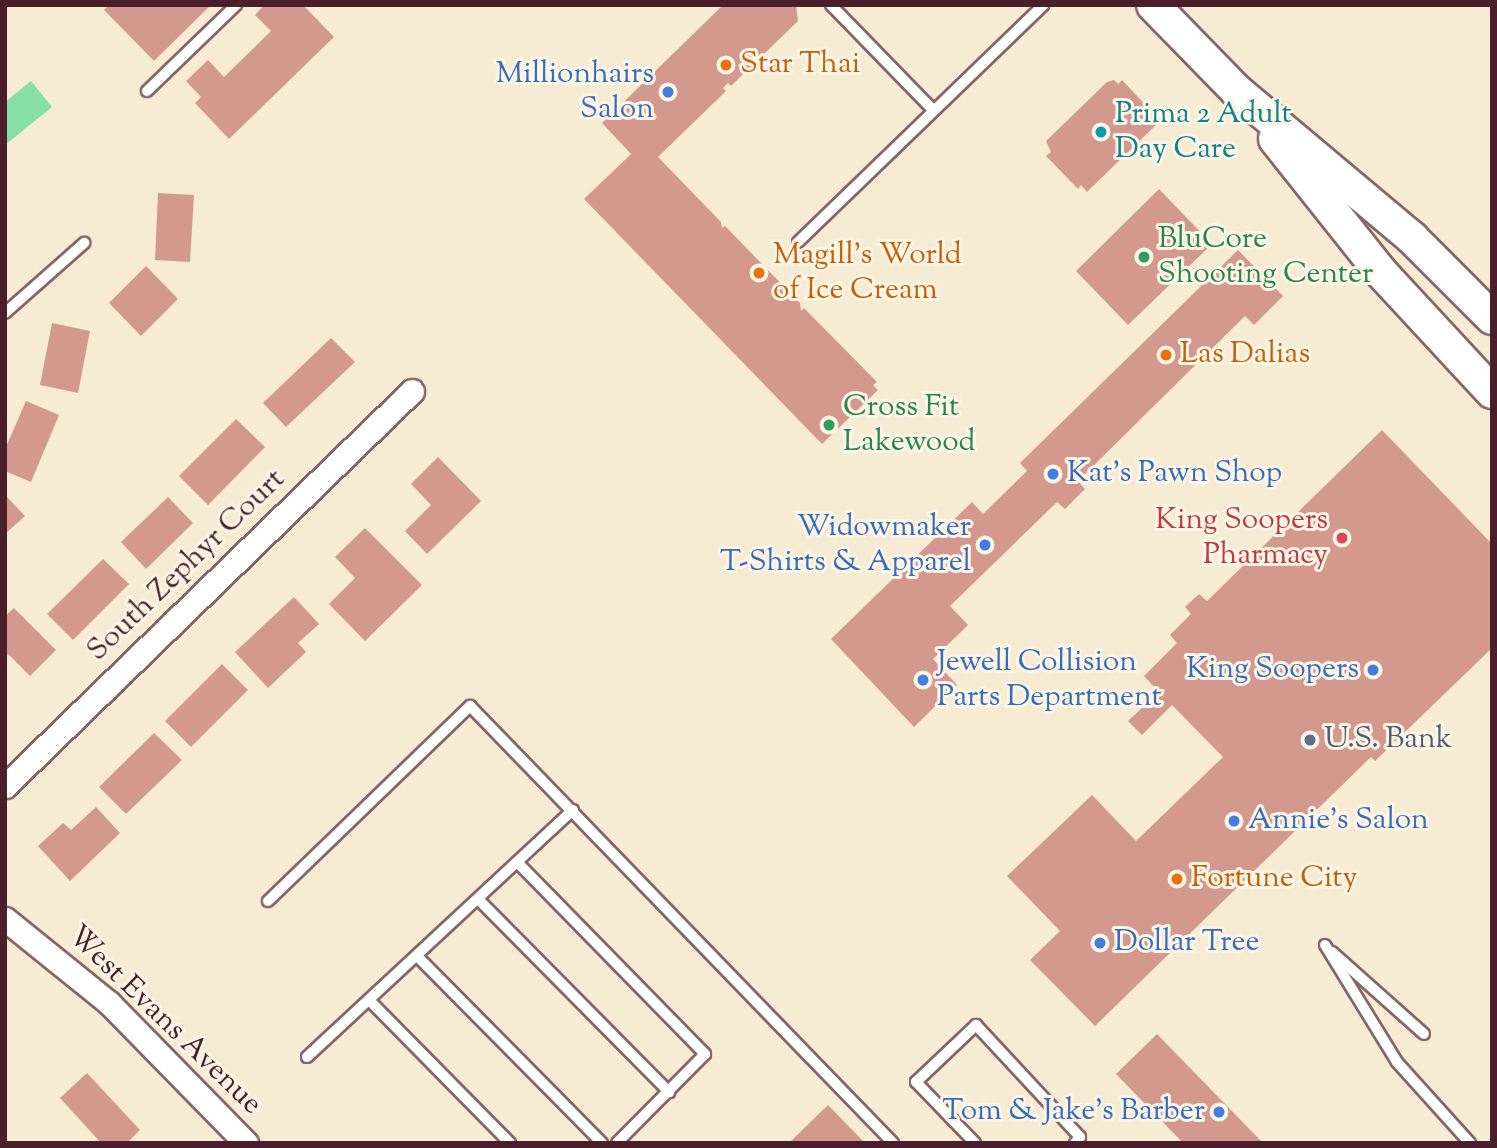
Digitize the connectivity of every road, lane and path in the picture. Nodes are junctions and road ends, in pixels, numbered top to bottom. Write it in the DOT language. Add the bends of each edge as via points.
graph roads {
  1 [pos="236,5"];
  2 [pos="831,5"];
  3 [pos="1043,5"];
  4 [pos="1153,5"];
  5 [pos="147,91"];
  6 [pos="1237,91"];
  7 [pos="933,110"];
  8 [pos="798,242"];
  9 [pos="84,243"];
  10 [pos="5,313"];
  11 [pos="1492,318"];
  12 [pos="412,391"];
  13 [pos="1492,392"];
  14 [pos="5,786"];
  15 [pos="573,810"];
  16 [pos="517,862"];
  17 [pos="478,898"];
  18 [pos="268,901"];
  19 [pos="5,919"];
  20 [pos="417,956"];
  21 [pos="369,1000"];
  22 [pos="1424,1034"];
  23 [pos="307,1057"];
  24 [pos="669,1092"];
  25 [pos="237,1140"];
  26 [pos="510,1143"];
  27 [pos="602,1143"];
  28 [pos="617,1143"];
  29 [pos="893,1143"];
  30 [pos="975,1143"];
  31 [pos="1074,1143"];
  32 [pos="1470,1143"];
  1 -- 5 [label="lane"];
  2 -- 7 [label="lane"];
  3 -- 7 [label="lane"];
  4 -- 6 [label="main road"];
  6 -- 11 [label="main road" via="1412,238"];
  6 -- 13 [label="main road" via="1380,271"];
  7 -- 8 [label="lane"];
  9 -- 10 [label="lane"];
  12 -- 14 [label="street, South Zephyr Court"];
  15 -- 16 [label="lane"];
  15 -- 18 [label="lane" via="470,706"];
  15 -- 29 [label="lane"];
  16 -- 17 [label="lane"];
  16 -- 24 [label="lane" via="705,1054"];
  17 -- 20 [label="lane"];
  17 -- 24 [label="lane"];
  19 -- 25 [label="street, West Evans Avenue" via="109,1003"];
  20 -- 21 [label="lane"];
  20 -- 27 [label="lane"];
  21 -- 23 [label="lane"];
  21 -- 26 [label="lane"];
  22 -- 32 [label="lane" via="1325,945 1397,1062"];
  24 -- 28 [label="lane"];
  30 -- 31 [label="lane" via="916,1082 976,1025 1080,1137"];
}
